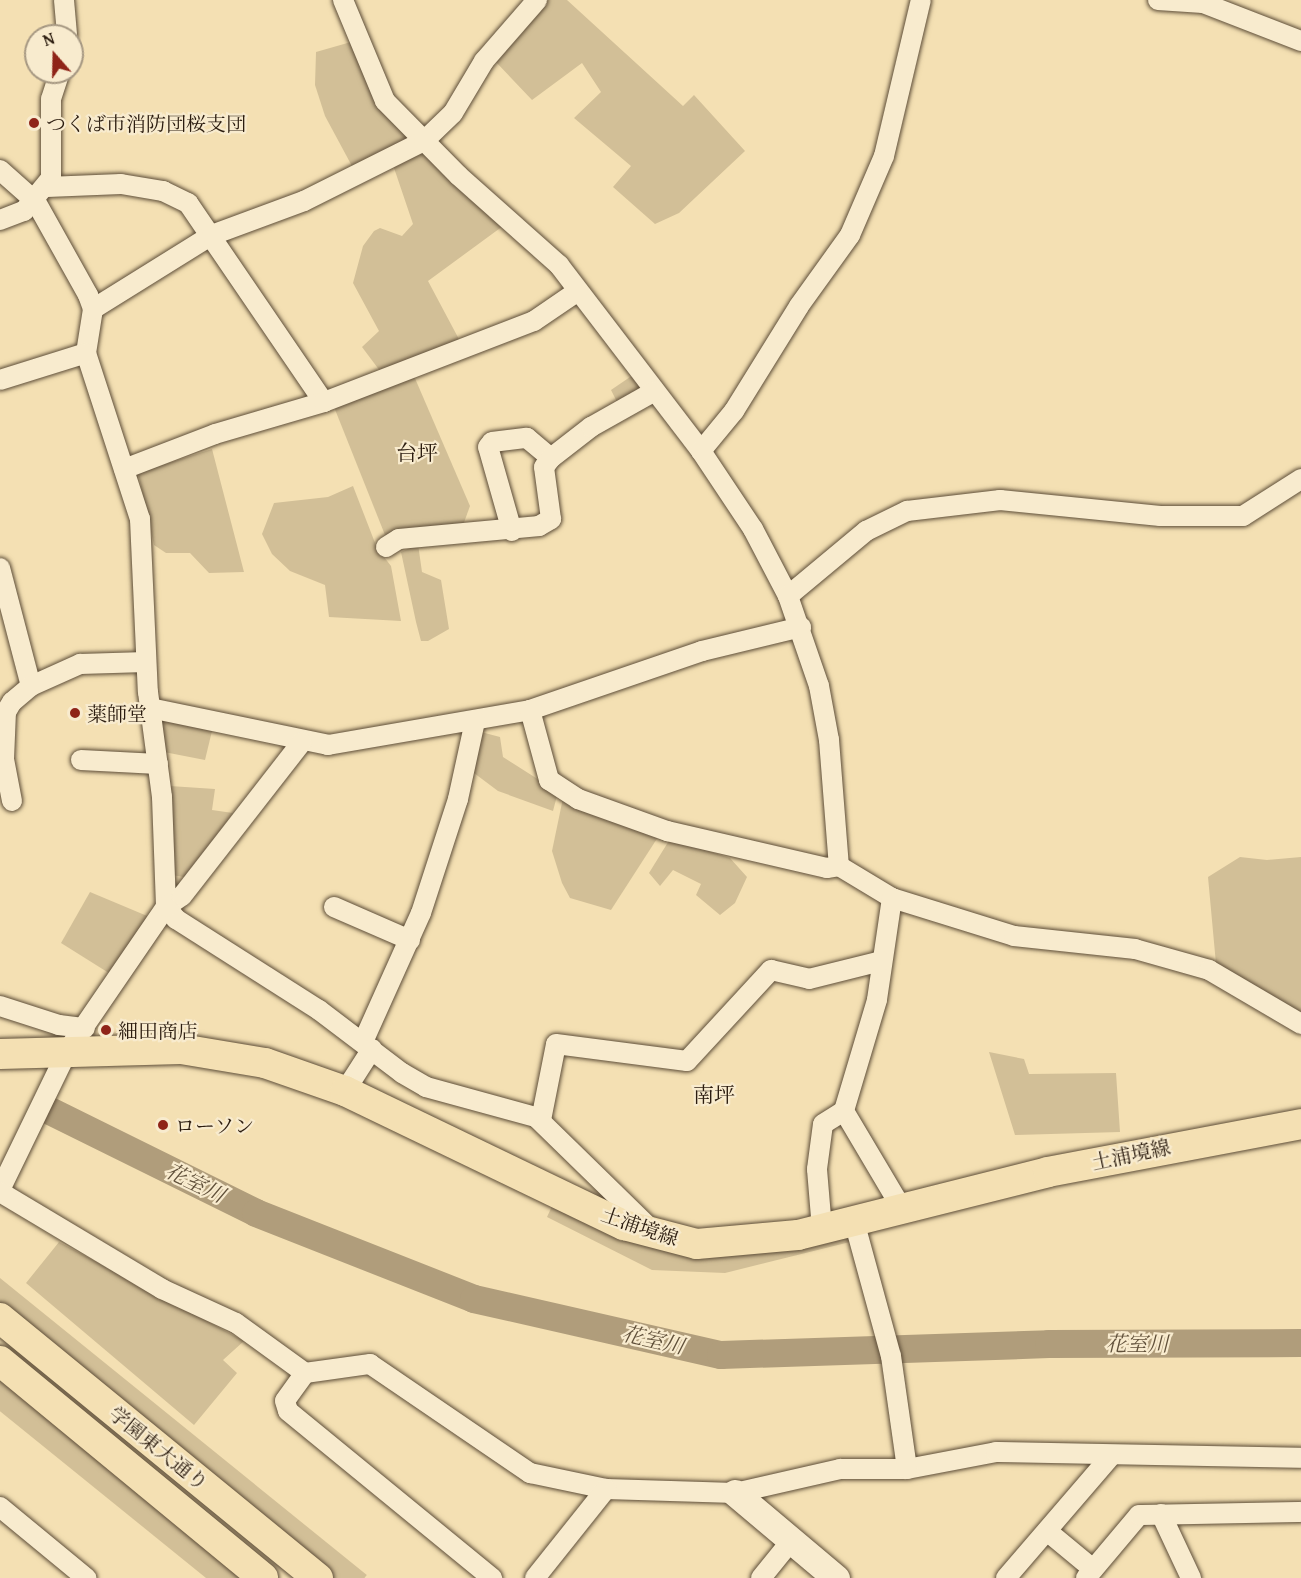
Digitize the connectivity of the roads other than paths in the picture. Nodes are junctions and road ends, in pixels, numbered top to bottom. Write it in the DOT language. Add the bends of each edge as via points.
graph roads {
  1 [pos="64,0"];
  2 [pos="343,0"];
  3 [pos="537,0"];
  4 [pos="921,0"];
  5 [pos="1158,0"];
  6 [pos="66,24"];
  7 [pos="1301,41"];
  8 [pos="56,84"];
  9 [pos="424,141"];
  10 [pos="0,170"];
  11 [pos="41,194"];
  12 [pos="0,220"];
  13 [pos="212,235"];
  14 [pos="578,291"];
  15 [pos="93,309"];
  16 [pos="86,353"];
  17 [pos="0,380"];
  18 [pos="655,391"];
  19 [pos="324,402"];
  20 [pos="701,452"];
  21 [pos="551,458"];
  22 [pos="124,469"];
  23 [pos="1301,479"];
  24 [pos="512,531"];
  25 [pos="386,547"];
  26 [pos="0,568"];
  27 [pos="788,596"];
  28 [pos="801,627"];
  29 [pos="146,662"];
  30 [pos="31,686"];
  31 [pos="150,708"];
  32 [pos="530,710"];
  33 [pos="3,711"];
  34 [pos="476,721"];
  35 [pos="302,742"];
  36 [pos="81,760"];
  37 [pos="158,764"];
  38 [pos="12,801"];
  39 [pos="839,866"];
  40 [pos="892,898"];
  41 [pos="166,907"];
  42 [pos="334,907"];
  43 [pos="410,940"];
  44 [pos="881,961"];
  45 [pos="0,1006"];
  46 [pos="1301,1024"];
  47 [pos="77,1039"];
  48 [pos="367,1045"];
  49 [pos="0,1054"];
  50 [pos="345,1091"];
  51 [pos="844,1111"];
  52 [pos="541,1120"];
  53 [pos="1301,1124"];
  54 [pos="0,1191"];
  55 [pos="901,1207"];
  56 [pos="854,1221"];
  57 [pos="822,1229"];
  58 [pos="657,1236"];
  59 [pos="0,1318"];
  60 [pos="0,1360"];
  61 [pos="305,1373"];
  62 [pos="1111,1456"];
  63 [pos="1301,1458"];
  64 [pos="908,1469"];
  65 [pos="606,1489"];
  66 [pos="735,1493"];
  67 [pos="0,1507"];
  68 [pos="1301,1512"];
  69 [pos="1161,1514"];
  70 [pos="1047,1531"];
  71 [pos="791,1541"];
  72 [pos="64,1571"];
  73 [pos="1089,1574"];
  74 [pos="86,1578"];
  75 [pos="263,1578"];
  76 [pos="318,1578"];
  77 [pos="492,1578"];
  78 [pos="535,1578"];
  79 [pos="761,1578"];
  80 [pos="836,1578"];
  81 [pos="1006,1578"];
  82 [pos="1191,1578"];
  1 -- 6 [label="street"];
  2 -- 9 [label="street" via="375,85"];
  3 -- 9 [label="street" via="484,61 453,112"];
  4 -- 20 [label="street" via="884,156 850,235 798,306 734,411"];
  5 -- 7 [label="street" via="1203,3"];
  8 -- 11 [label="street" via="51,99 54,170"];
  9 -- 13 [label="street" via="304,201"];
  9 -- 14 [label="street" via="533,237"];
  10 -- 11 [label="street"];
  11 -- 12 [label="street"];
  11 -- 13 [label="street" via="120,183 163,191 188,203"];
  11 -- 15 [label="street"];
  13 -- 15 [label="street"];
  13 -- 19 [label="street"];
  14 -- 18 [label="street"];
  14 -- 19 [label="street" via="534,321"];
  15 -- 16 [label="street"];
  16 -- 17 [label="street"];
  16 -- 22 [label="street"];
  18 -- 20 [label="street"];
  18 -- 21 [label="street" via="591,427"];
  19 -- 22 [label="street" via="215,434"];
  20 -- 27 [label="street" via="753,529"];
  21 -- 24 [label="street" via="544,467 551,519 529,530"];
  21 -- 24 [label="street" via="527,438 492,442 488,447"];
  22 -- 29 [label="street" via="143,536"];
  23 -- 27 [label="street" via="1243,516 1160,516 1000,500 906,511 866,531"];
  24 -- 25 [label="street" via="399,539"];
  26 -- 30 [label="street"];
  27 -- 28 [label="street"];
  28 -- 32 [label="street" via="702,651"];
  28 -- 39 [label="street" via="819,686 829,740"];
  29 -- 30 [label="street" via="80,664"];
  29 -- 31 [label="street"];
  30 -- 33 [label="street"];
  31 -- 35 [label="street"];
  31 -- 37 [label="street"];
  32 -- 34 [label="street"];
  32 -- 39 [label="street" via="549,780 578,799 667,831 827,868"];
  33 -- 38 [label="street" via="4,759"];
  34 -- 35 [label="street" via="328,745"];
  34 -- 43 [label="street" via="458,799"];
  35 -- 41 [label="street" via="182,896"];
  36 -- 37 [label="street"];
  37 -- 41 [label="street"];
  39 -- 40 [label="street"];
  40 -- 44 [label="street"];
  40 -- 46 [label="street" via="1014,936 1135,949 1209,970"];
  41 -- 47 [label="street"];
  41 -- 48 [label="street" via="176,919"];
  42 -- 43 [label="street"];
  43 -- 48 [label="street"];
  44 -- 51 [label="street" via="877,1000"];
  44 -- 52 [label="street" via="809,978 771,970 687,1061 556,1044"];
  45 -- 47 [label="street" via="59,1025"];
  47 -- 49 [label="main road, 土浦境線"];
  47 -- 50 [label="main road, 土浦境線" via="234,1056 297,1072"];
  47 -- 54 [label="street"];
  48 -- 50 [label="street"];
  48 -- 52 [label="street" via="426,1087"];
  50 -- 58 [label="main road, 土浦境線" via="624,1225"];
  51 -- 55 [label="street"];
  51 -- 57 [label="street" via="823,1124 817,1169"];
  52 -- 58 [label="street"];
  53 -- 55 [label="main road, 土浦境線" via="1127,1155"];
  54 -- 61 [label="street" via="162,1289 236,1323"];
  55 -- 56 [label="main road, 土浦境線"];
  56 -- 57 [label="main road, 土浦境線"];
  56 -- 64 [label="street" via="889,1348"];
  57 -- 58 [label="main road, 土浦境線" via="720,1245"];
  59 -- 76 [label="main road, 学園東大通り"];
  60 -- 75 [label="main road, 学園東大通り"];
  61 -- 65 [label="street" via="370,1364 530,1473"];
  61 -- 77 [label="street" via="285,1401 288,1411"];
  62 -- 63 [label="street"];
  62 -- 64 [label="street" via="996,1452"];
  62 -- 70 [label="street"];
  64 -- 66 [label="street" via="840,1469"];
  65 -- 66 [label="street"];
  65 -- 78 [label="street"];
  66 -- 71 [label="street"];
  67 -- 72 [label="street"];
  68 -- 69 [label="street"];
  69 -- 73 [label="street" via="1136,1517"];
  69 -- 82 [label="street"];
  70 -- 73 [label="street"];
  70 -- 81 [label="street"];
  71 -- 79 [label="street"];
  71 -- 80 [label="street"];
  72 -- 74 [label="street"];
}
